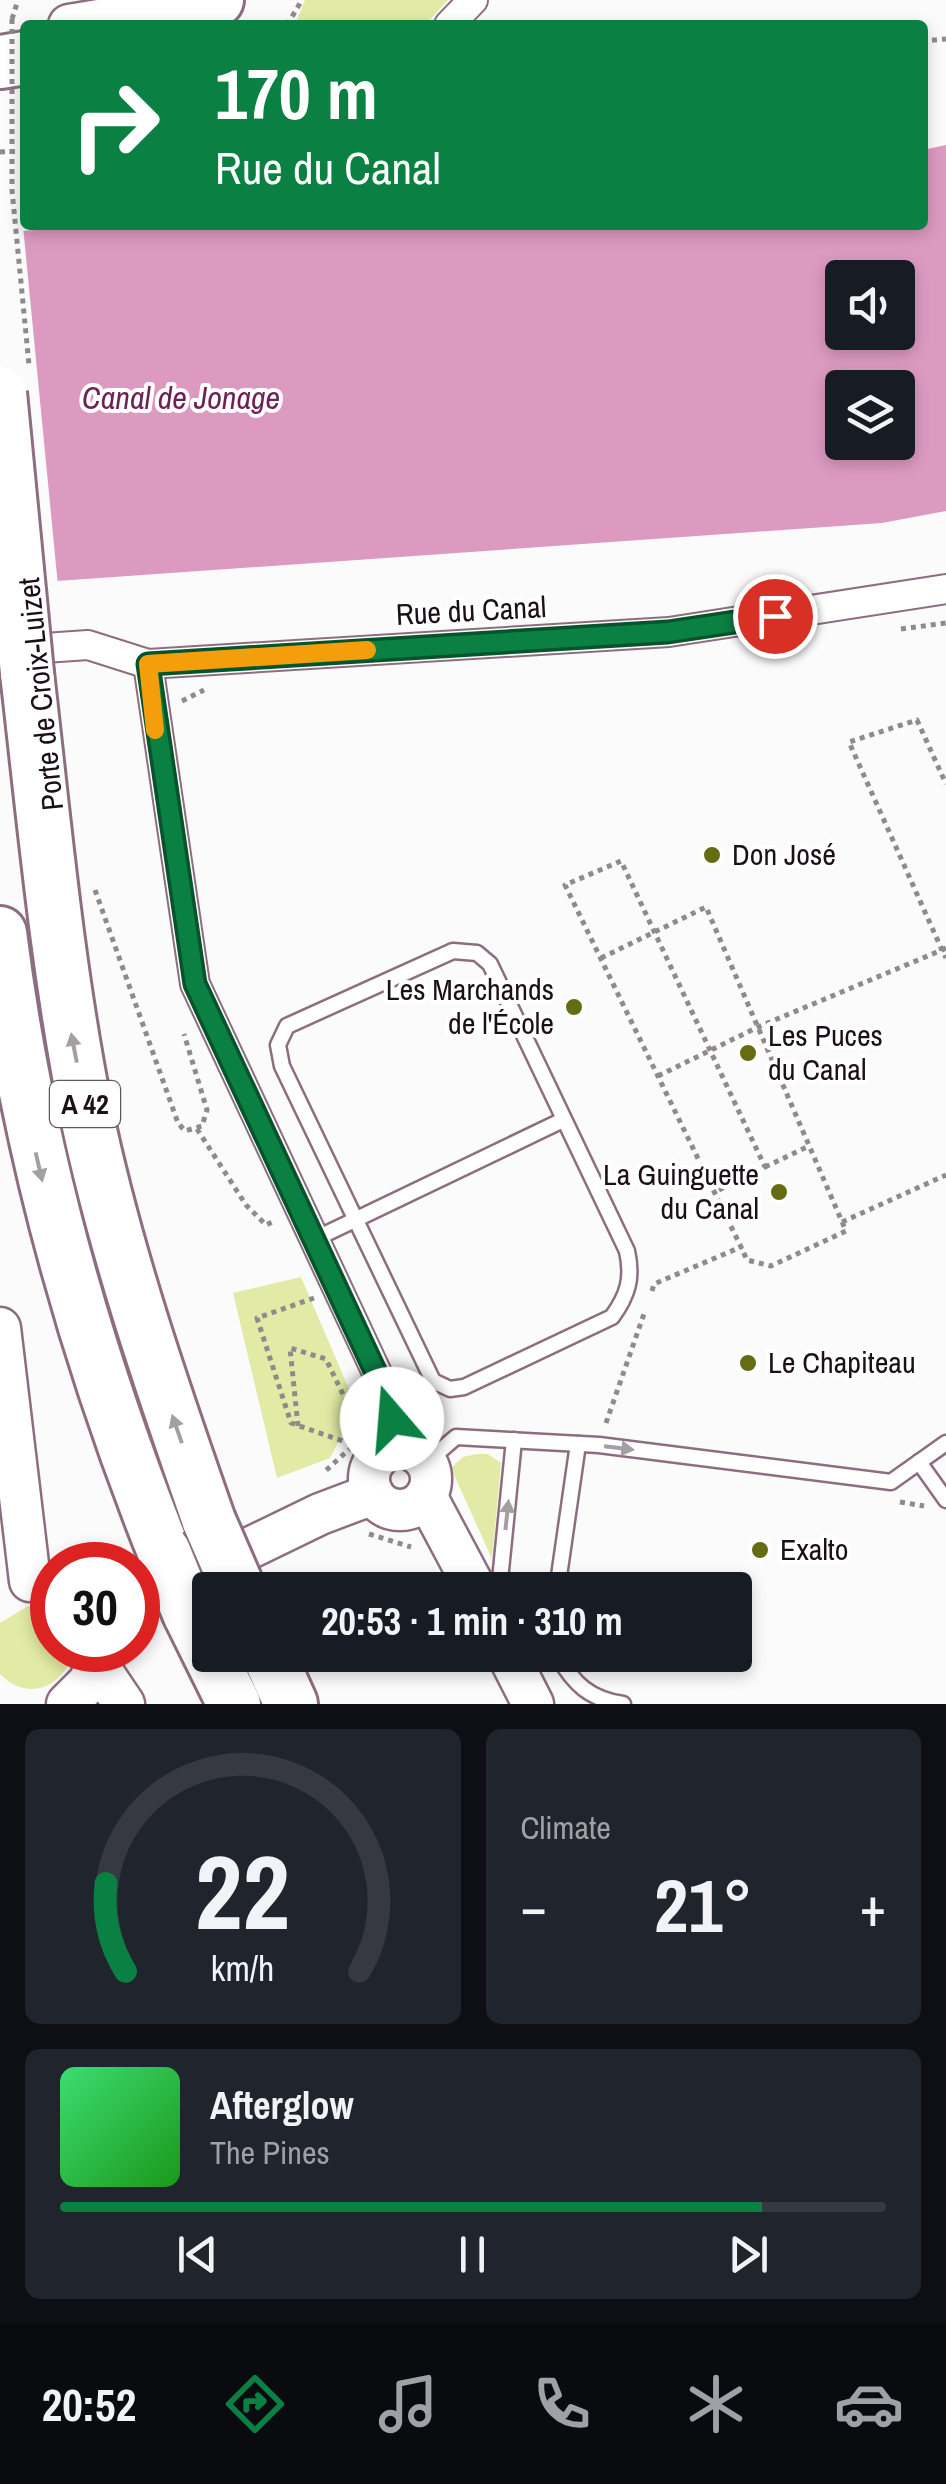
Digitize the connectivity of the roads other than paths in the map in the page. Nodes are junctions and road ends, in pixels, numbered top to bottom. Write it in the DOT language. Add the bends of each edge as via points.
graph roads {
  1 [pos="115,0"];
  2 [pos="216,0"];
  3 [pos="473,0"];
  4 [pos="89,20"];
  5 [pos="98,20"];
  6 [pos="188,20"];
  7 [pos="453,20"];
  8 [pos="15,388"];
  9 [pos="946,589"];
  10 [pos="14,662"];
  11 [pos="148,664"];
  12 [pos="0,933"];
  13 [pos="563,1120"];
  14 [pos="358,1218"];
  15 [pos="315,1239"];
  16 [pos="0,1328"];
  17 [pos="514,1440"];
  18 [pos="578,1444"];
  19 [pos="946,1444"];
  20 [pos="919,1462"];
  21 [pos="417,1468"];
  22 [pos="373,1494"];
  23 [pos="946,1500"];
  24 [pos="231,1572"];
  25 [pos="467,1572"];
  26 [pos="501,1572"];
  27 [pos="560,1572"];
  28 [pos="27,1585"];
  29 [pos="160,1591"];
  30 [pos="93,1672"];
  31 [pos="106,1672"];
  32 [pos="277,1672"];
  33 [pos="517,1672"];
  34 [pos="567,1672"];
  35 [pos="67,1704"];
  36 [pos="124,1704"];
  37 [pos="234,1704"];
  38 [pos="291,1704"];
  39 [pos="533,1704"];
  40 [pos="623,1704"];
  1 -- 4 [label="street"];
  2 -- 5 [label="street"];
  2 -- 6 [label="highway"];
  3 -- 7 [label="street"];
  8 -- 10 [label="highway, A 42, bridge"];
  9 -- 11 [label="street, Rue du Canal" via="668,632"];
  10 -- 11 [label="street, Rue du Canal" via="88,645"];
  24 -- 10 [label="highway, A 42, one-way, bridge" via="114,1230 62,974"];
  11 -- 15 [label="street" via="195,984"];
  12 -- 37 [label="highway, A 42, one-way, bridge" via="55,1232 116,1430 189,1613"];
  13 -- 14 [label="lane"];
  13 -- 14 [label="lane" via="627,1251 632,1272 612,1317 450,1390 433,1381"];
  13 -- 14 [label="lane" via="490,964 477,953 453,951 287,1026 278,1045 282,1066"];
  14 -- 15 [label="lane"];
  15 -- 21 [label="street"];
  16 -- 28 [label="street"];
  17 -- 18 [label="lane"];
  17 -- 21 [label="lane" via="456,1436"];
  26 -- 17 [label="lane, one-way"];
  18 -- 20 [label="lane, one-way" via="890,1482"];
  18 -- 27 [label="lane"];
  19 -- 20 [label="lane"];
  20 -- 23 [label="lane"];
  21 -- 22 [label="street" via="388,1450 373,1464"];
  21 -- 22 [label="street" via="420,1503 400,1510"];
  21 -- 25 [label="street"];
  22 -- 29 [label="street"];
  30 -- 35 [label="street"];
  31 -- 36 [label="street"];
  32 -- 38 [label="highway"];
  33 -- 39 [label="street"];
  34 -- 40 [label="lane" via="598,1700"];
}
